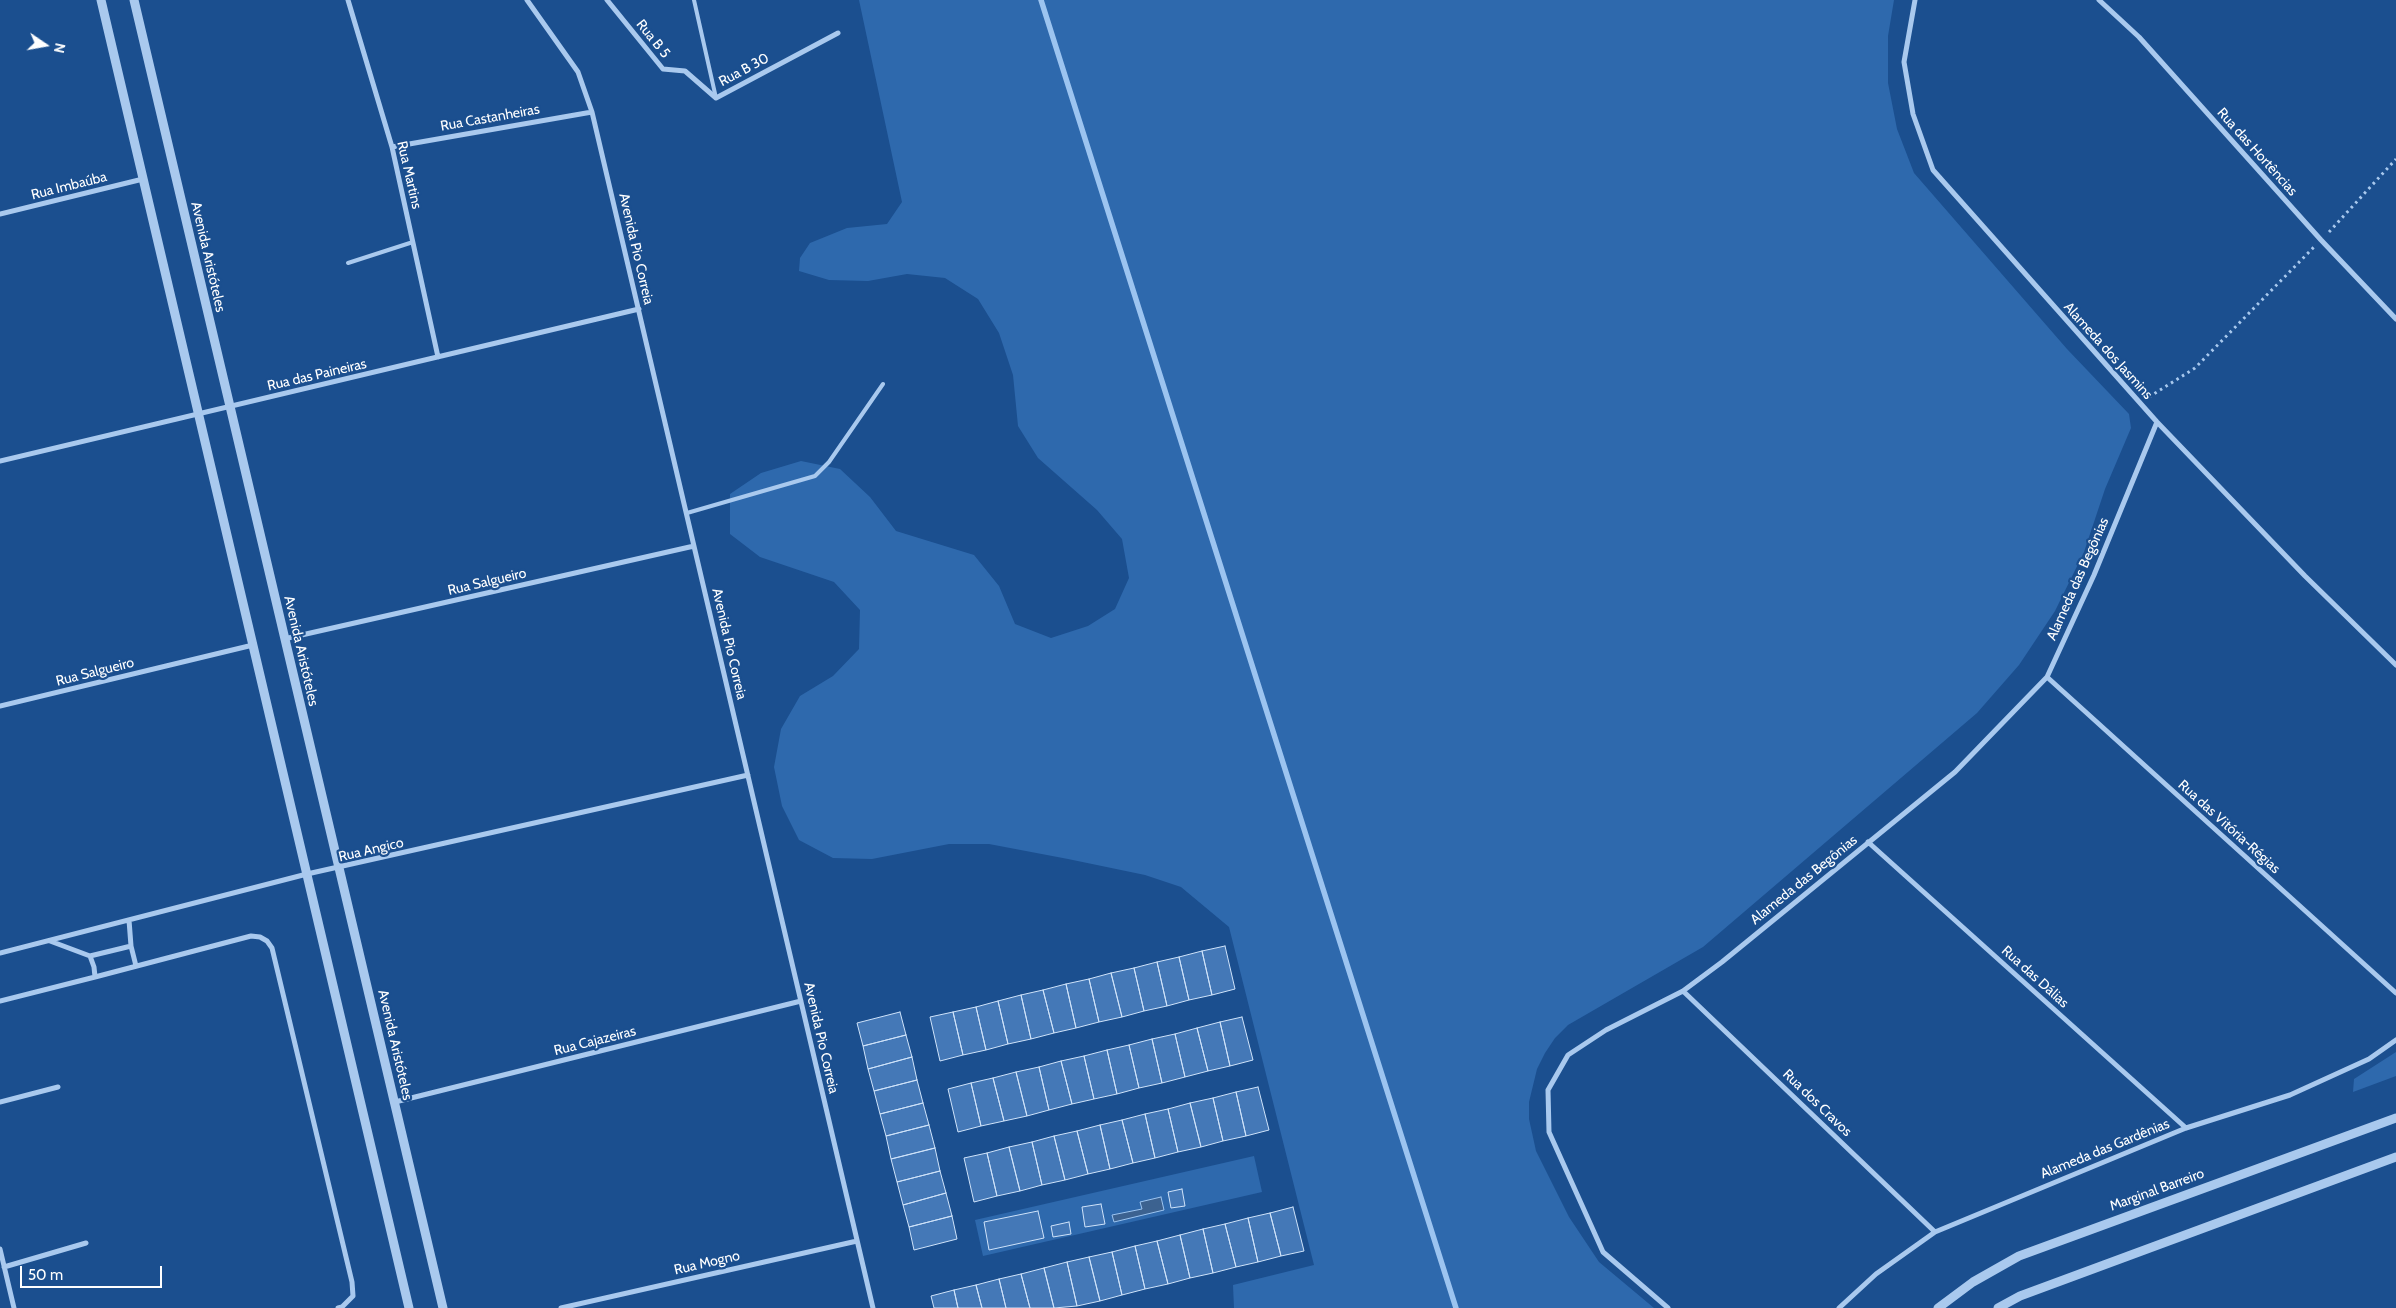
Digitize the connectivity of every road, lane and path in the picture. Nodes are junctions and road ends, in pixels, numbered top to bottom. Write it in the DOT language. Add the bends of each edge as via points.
graph roads {
  1 [pos="101,0"];
  2 [pos="134,0"];
  3 [pos="348,0"];
  4 [pos="527,0"];
  5 [pos="607,0"];
  6 [pos="694,0"];
  7 [pos="1915,0"];
  8 [pos="2099,0"];
  9 [pos="838,33"];
  10 [pos="663,69"];
  11 [pos="716,98"];
  12 [pos="592,112"];
  13 [pos="392,147"];
  14 [pos="2396,159"];
  15 [pos="143,178"];
  16 [pos="0,214"];
  17 [pos="2321,240"];
  18 [pos="413,242"];
  19 [pos="348,263"];
  20 [pos="639,309"];
  21 [pos="2396,319"];
  22 [pos="438,357"];
  23 [pos="883,384"];
  24 [pos="2140,403"];
  25 [pos="229,407"];
  26 [pos="198,414"];
  27 [pos="2157,422"];
  28 [pos="0,461"];
  29 [pos="686,514"];
  30 [pos="694,546"];
  31 [pos="284,639"];
  32 [pos="253,645"];
  33 [pos="2396,665"];
  34 [pos="2047,677"];
  35 [pos="0,706"];
  36 [pos="748,775"];
  37 [pos="1868,842"];
  38 [pos="339,869"];
  39 [pos="307,874"];
  40 [pos="128,920"];
  41 [pos="50,941"];
  42 [pos="131,946"];
  43 [pos="0,953"];
  44 [pos="90,956"];
  45 [pos="136,966"];
  46 [pos="95,977"];
  47 [pos="1683,991"];
  48 [pos="2396,993"];
  49 [pos="801,1000"];
  50 [pos="0,1001"];
  51 [pos="2396,1040"];
  52 [pos="58,1086"];
  53 [pos="0,1102"];
  54 [pos="395,1102"];
  55 [pos="2396,1118"];
  56 [pos="2186,1128"];
  57 [pos="2396,1157"];
  58 [pos="1935,1232"];
  59 [pos="857,1241"];
  60 [pos="86,1243"];
  61 [pos="0,1249"];
  62 [pos="4,1267"];
  63 [pos="14,1308"];
  64 [pos="338,1308"];
  65 [pos="409,1308"];
  66 [pos="443,1308"];
  67 [pos="561,1308"];
  68 [pos="873,1308"];
  69 [pos="1668,1308"];
  70 [pos="1839,1308"];
  71 [pos="1938,1308"];
  72 [pos="1998,1308"];
  1 -- 15 [label="street"];
  2 -- 25 [label="street, Avenida Aristóteles"];
  3 -- 13 [label="street, Rua Martins"];
  4 -- 12 [label="street, Avenida Pio Correia" via="578,72"];
  5 -- 10 [label="street, Rua B 5"];
  6 -- 11 [label="lane"];
  7 -- 24 [label="street, Alameda dos Jasmins" via="1904,62 1914,114 1933,170"];
  8 -- 17 [label="street, Rua das Hortências" via="2139,37"];
  9 -- 11 [label="street, Rua B 30"];
  10 -- 11 [label="street, Rua B 30" via="686,71"];
  12 -- 13 [label="street, Rua Castanheiras"];
  12 -- 20 [label="street, Avenida Pio Correia"];
  13 -- 18 [label="street, Rua Martins"];
  14 -- 17 [label="path"];
  15 -- 16 [label="street, Rua Imbaúba"];
  15 -- 26 [label="street"];
  17 -- 21 [label="street, Rua das Hortências"];
  17 -- 24 [label="path" via="2195,368"];
  18 -- 19 [label="lane"];
  18 -- 22 [label="street, Rua Martins"];
  20 -- 22 [label="street, Rua das Paineiras"];
  20 -- 29 [label="street, Avenida Pio Correia"];
  22 -- 25 [label="street, Rua das Paineiras"];
  23 -- 29 [label="lane" via="829,462 815,476"];
  24 -- 27 [label="street, Alameda dos Jasmins"];
  25 -- 26 [label="street, Rua das Paineiras"];
  25 -- 31 [label="street, Avenida Aristóteles"];
  26 -- 28 [label="street, Rua das Paineiras"];
  26 -- 32 [label="street"];
  27 -- 33 [label="street, Alameda dos Jasmins"];
  27 -- 34 [label="street, Alameda das Begônias" via="2094,576"];
  29 -- 30 [label="street, Avenida Pio Correia"];
  30 -- 31 [label="street, Rua Salgueiro"];
  30 -- 36 [label="street, Avenida Pio Correia"];
  31 -- 38 [label="street, Avenida Aristóteles"];
  32 -- 35 [label="street, Rua Salgueiro"];
  32 -- 39 [label="street"];
  34 -- 37 [label="street, Alameda das Begônias" via="1955,772"];
  34 -- 48 [label="street, Rua das Vitória-Régias"];
  36 -- 38 [label="street, Rua Angico"];
  36 -- 49 [label="street, Avenida Pio Correia"];
  37 -- 47 [label="street, Alameda das Begônias"];
  37 -- 56 [label="street, Rua das Dálias"];
  38 -- 39 [label="street, Rua Angico"];
  38 -- 54 [label="street, Avenida Aristóteles"];
  39 -- 40 [label="street, Rua Angico"];
  39 -- 65 [label="street"];
  40 -- 41 [label="street, Rua Angico"];
  40 -- 42 [label="street"];
  41 -- 43 [label="street, Rua Angico"];
  41 -- 44 [label="street"];
  42 -- 44 [label="street"];
  42 -- 45 [label="street"];
  44 -- 46 [label="street"];
  45 -- 46 [label="street"];
  45 -- 64 [label="street" via="251,936 267,941 272,948 352,1282 352,1296"];
  46 -- 50 [label="street"];
  47 -- 58 [label="street, Rua dos Cravos"];
  47 -- 69 [label="street, Alameda das Begônias" via="1606,1030 1568,1055 1548,1090 1549,1132 1603,1252"];
  49 -- 54 [label="street, Rua Cajazeiras"];
  49 -- 59 [label="street, Avenida Pio Correia"];
  51 -- 56 [label="street, Alameda das Gardênias" via="2369,1059 2290,1095"];
  52 -- 53 [label="street"];
  54 -- 66 [label="street, Avenida Aristóteles"];
  55 -- 71 [label="street, Marginal Barreiro" via="2018,1256 1973,1282"];
  56 -- 58 [label="street, Alameda das Gardênias"];
  57 -- 72 [label="street" via="2020,1296"];
  58 -- 70 [label="street, Alameda das Gardênias" via="1876,1274"];
  59 -- 67 [label="street, Rua Mogno"];
  59 -- 68 [label="street, Avenida Pio Correia"];
  60 -- 62 [label="street"];
  61 -- 62 [label="street"];
  62 -- 63 [label="street"];
}
